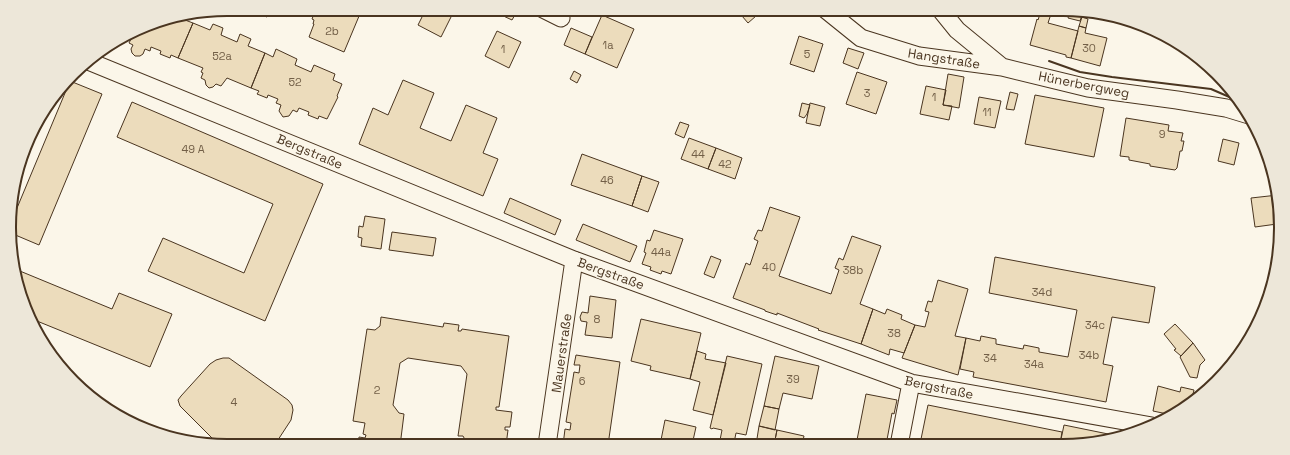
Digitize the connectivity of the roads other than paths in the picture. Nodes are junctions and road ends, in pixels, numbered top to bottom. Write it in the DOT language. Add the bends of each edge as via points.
graph roads {
  1 [pos="557,16"];
  2 [pos="834,16"];
  3 [pos="946,16"];
  4 [pos="561,18"];
  5 [pos="94,64"];
  6 [pos="1002,67"];
  7 [pos="1239,112"];
  8 [pos="574,260"];
  9 [pos="911,383"];
  10 [pos="1141,424"];
  11 [pos="548,439"];
  12 [pos="900,439"];
  1 -- 4 [label="street"];
  2 -- 6 [label="street, Hangstraße" via="861,38 919,56"];
  3 -- 6 [label="street, Hünerbergweg" via="957,30"];
  5 -- 8 [label="street, Bergstraße"];
  6 -- 7 [label="street, Hünerbergweg" via="1088,88 1177,100"];
  8 -- 9 [label="street, Bergstraße"];
  8 -- 11 [label="street, Mauerstraße"];
  9 -- 10 [label="street, Bergstraße"];
  9 -- 12 [label="street"];
}
